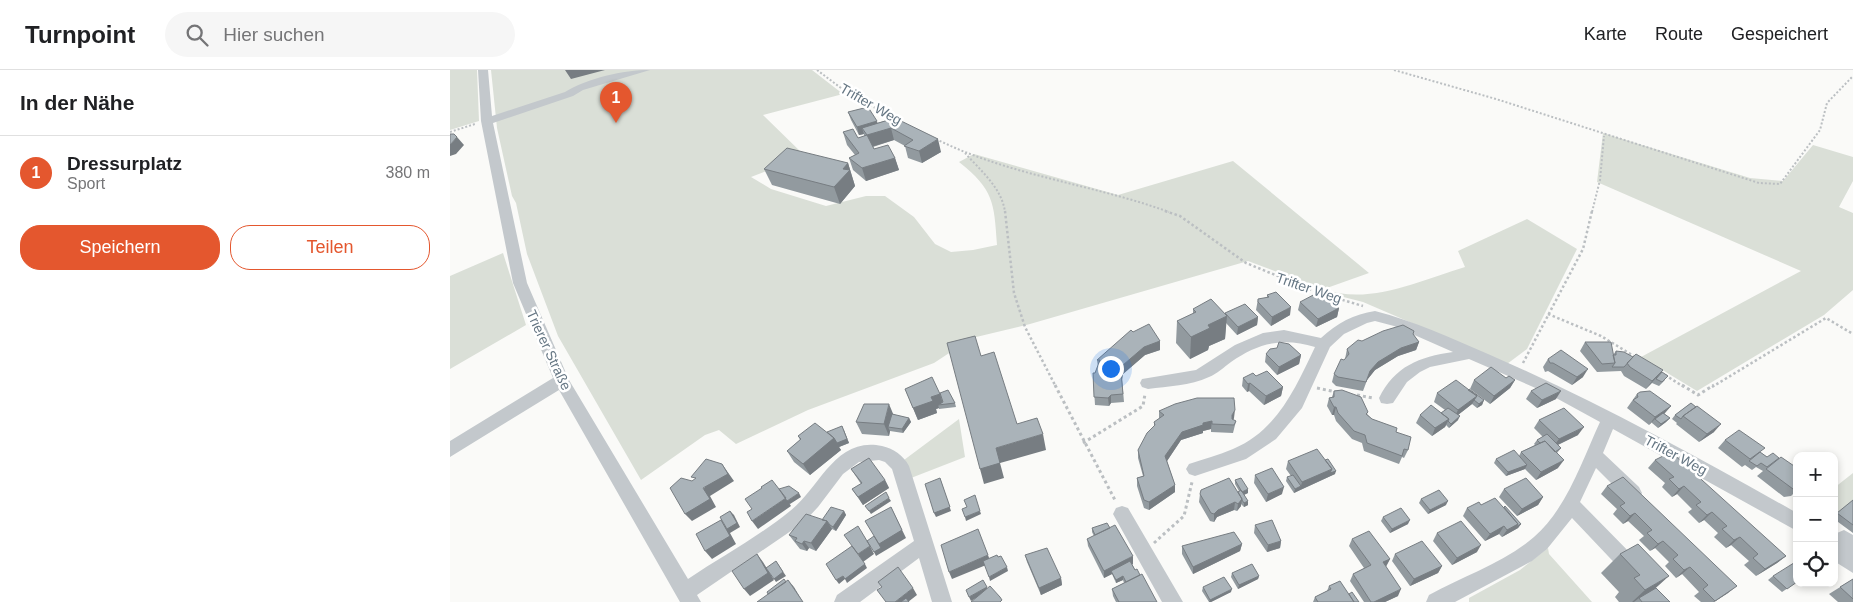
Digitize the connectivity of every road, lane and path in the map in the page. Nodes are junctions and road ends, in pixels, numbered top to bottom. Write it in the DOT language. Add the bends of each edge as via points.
graph roads {
  1 [pos="483,70"];
  2 [pos="645,70"];
  3 [pos="817,70"];
  4 [pos="1394,70"];
  5 [pos="1853,76"];
  6 [pos="896,119"];
  7 [pos="487,121"];
  8 [pos="450,132"];
  9 [pos="1604,135"];
  10 [pos="930,136"];
  11 [pos="964,153"];
  12 [pos="1548,314"];
  13 [pos="1375,316"];
  14 [pos="1853,334"];
  15 [pos="1324,344"];
  16 [pos="1468,352"];
  17 [pos="1642,361"];
  18 [pos="1658,370"];
  19 [pos="1517,373"];
  20 [pos="562,381"];
  21 [pos="1148,383"];
  22 [pos="1304,386"];
  23 [pos="1340,392"];
  24 [pos="1350,394"];
  25 [pos="1387,398"];
  26 [pos="1609,420"];
  27 [pos="1083,442"];
  28 [pos="450,450"];
  29 [pos="1593,454"];
  30 [pos="1195,469"];
  31 [pos="1570,504"];
  32 [pos="1648,508"];
  33 [pos="1122,514"];
  34 [pos="1793,521"];
  35 [pos="924,544"];
  36 [pos="1844,545"];
  37 [pos="1145,551"];
  38 [pos="1853,564"];
  39 [pos="1645,582"];
  40 [pos="689,596"];
  41 [pos="844,602"];
  42 [pos="942,602"];
  43 [pos="1173,602"];
  44 [pos="1436,602"];
  1 -- 7 [label="street, Trierer Straße"];
  2 -- 7 [label="street" via="579,88"];
  3 -- 6 [label="path, Trifter Weg" via="849,94"];
  4 -- 9 [label="path"];
  5 -- 9 [label="path" via="1827,103 1820,130 1780,184 1759,183"];
  7 -- 8 [label="path"];
  7 -- 20 [label="street, Trierer Straße" via="520,283"];
  9 -- 12 [label="path" via="1600,180 1583,249"];
  10 -- 11 [label="path, Trifter Weg"];
  11 -- 13 [label="path, Trifter Weg" via="1046,179 1141,202 1180,216 1246,263 1320,293 1365,306"];
  11 -- 27 [label="path" via="996,188 1004,204 1014,293 1025,327"];
  12 -- 17 [label="path" via="1601,336"];
  12 -- 19 [label="path"];
  13 -- 15 [label="street" via="1349,323"];
  13 -- 16 [label="street, Trifter Weg" via="1398,322"];
  14 -- 18 [label="path" via="1826,318 1698,395"];
  15 -- 21 [label="street" via="1299,336 1270,336 1245,346 1201,374"];
  15 -- 22 [label="street"];
  16 -- 19 [label="street, Trifter Weg"];
  16 -- 25 [label="street" via="1462,357 1435,360 1416,367 1393,385"];
  19 -- 26 [label="street, Trifter Weg"];
  20 -- 28 [label="street"];
  20 -- 40 [label="street, Trierer Straße"];
  21 -- 27 [label="path" via="1143,406"];
  22 -- 23 [label="path"];
  22 -- 30 [label="street" via="1285,418 1257,445"];
  24 -- 25 [label="path"];
  26 -- 29 [label="street"];
  26 -- 34 [label="street, Trifter Weg"];
  27 -- 33 [label="path"];
  29 -- 31 [label="street"];
  29 -- 32 [label="street"];
  30 -- 37 [label="path" via="1184,516"];
  31 -- 39 [label="street"];
  31 -- 44 [label="street" via="1554,528 1525,554"];
  33 -- 37 [label="street"];
  35 -- 40 [label="street" via="897,460 885,454 862,454 837,469 799,516"];
  35 -- 41 [label="street"];
  35 -- 42 [label="street"];
  36 -- 38 [label="street"];
  37 -- 43 [label="street"];
}
